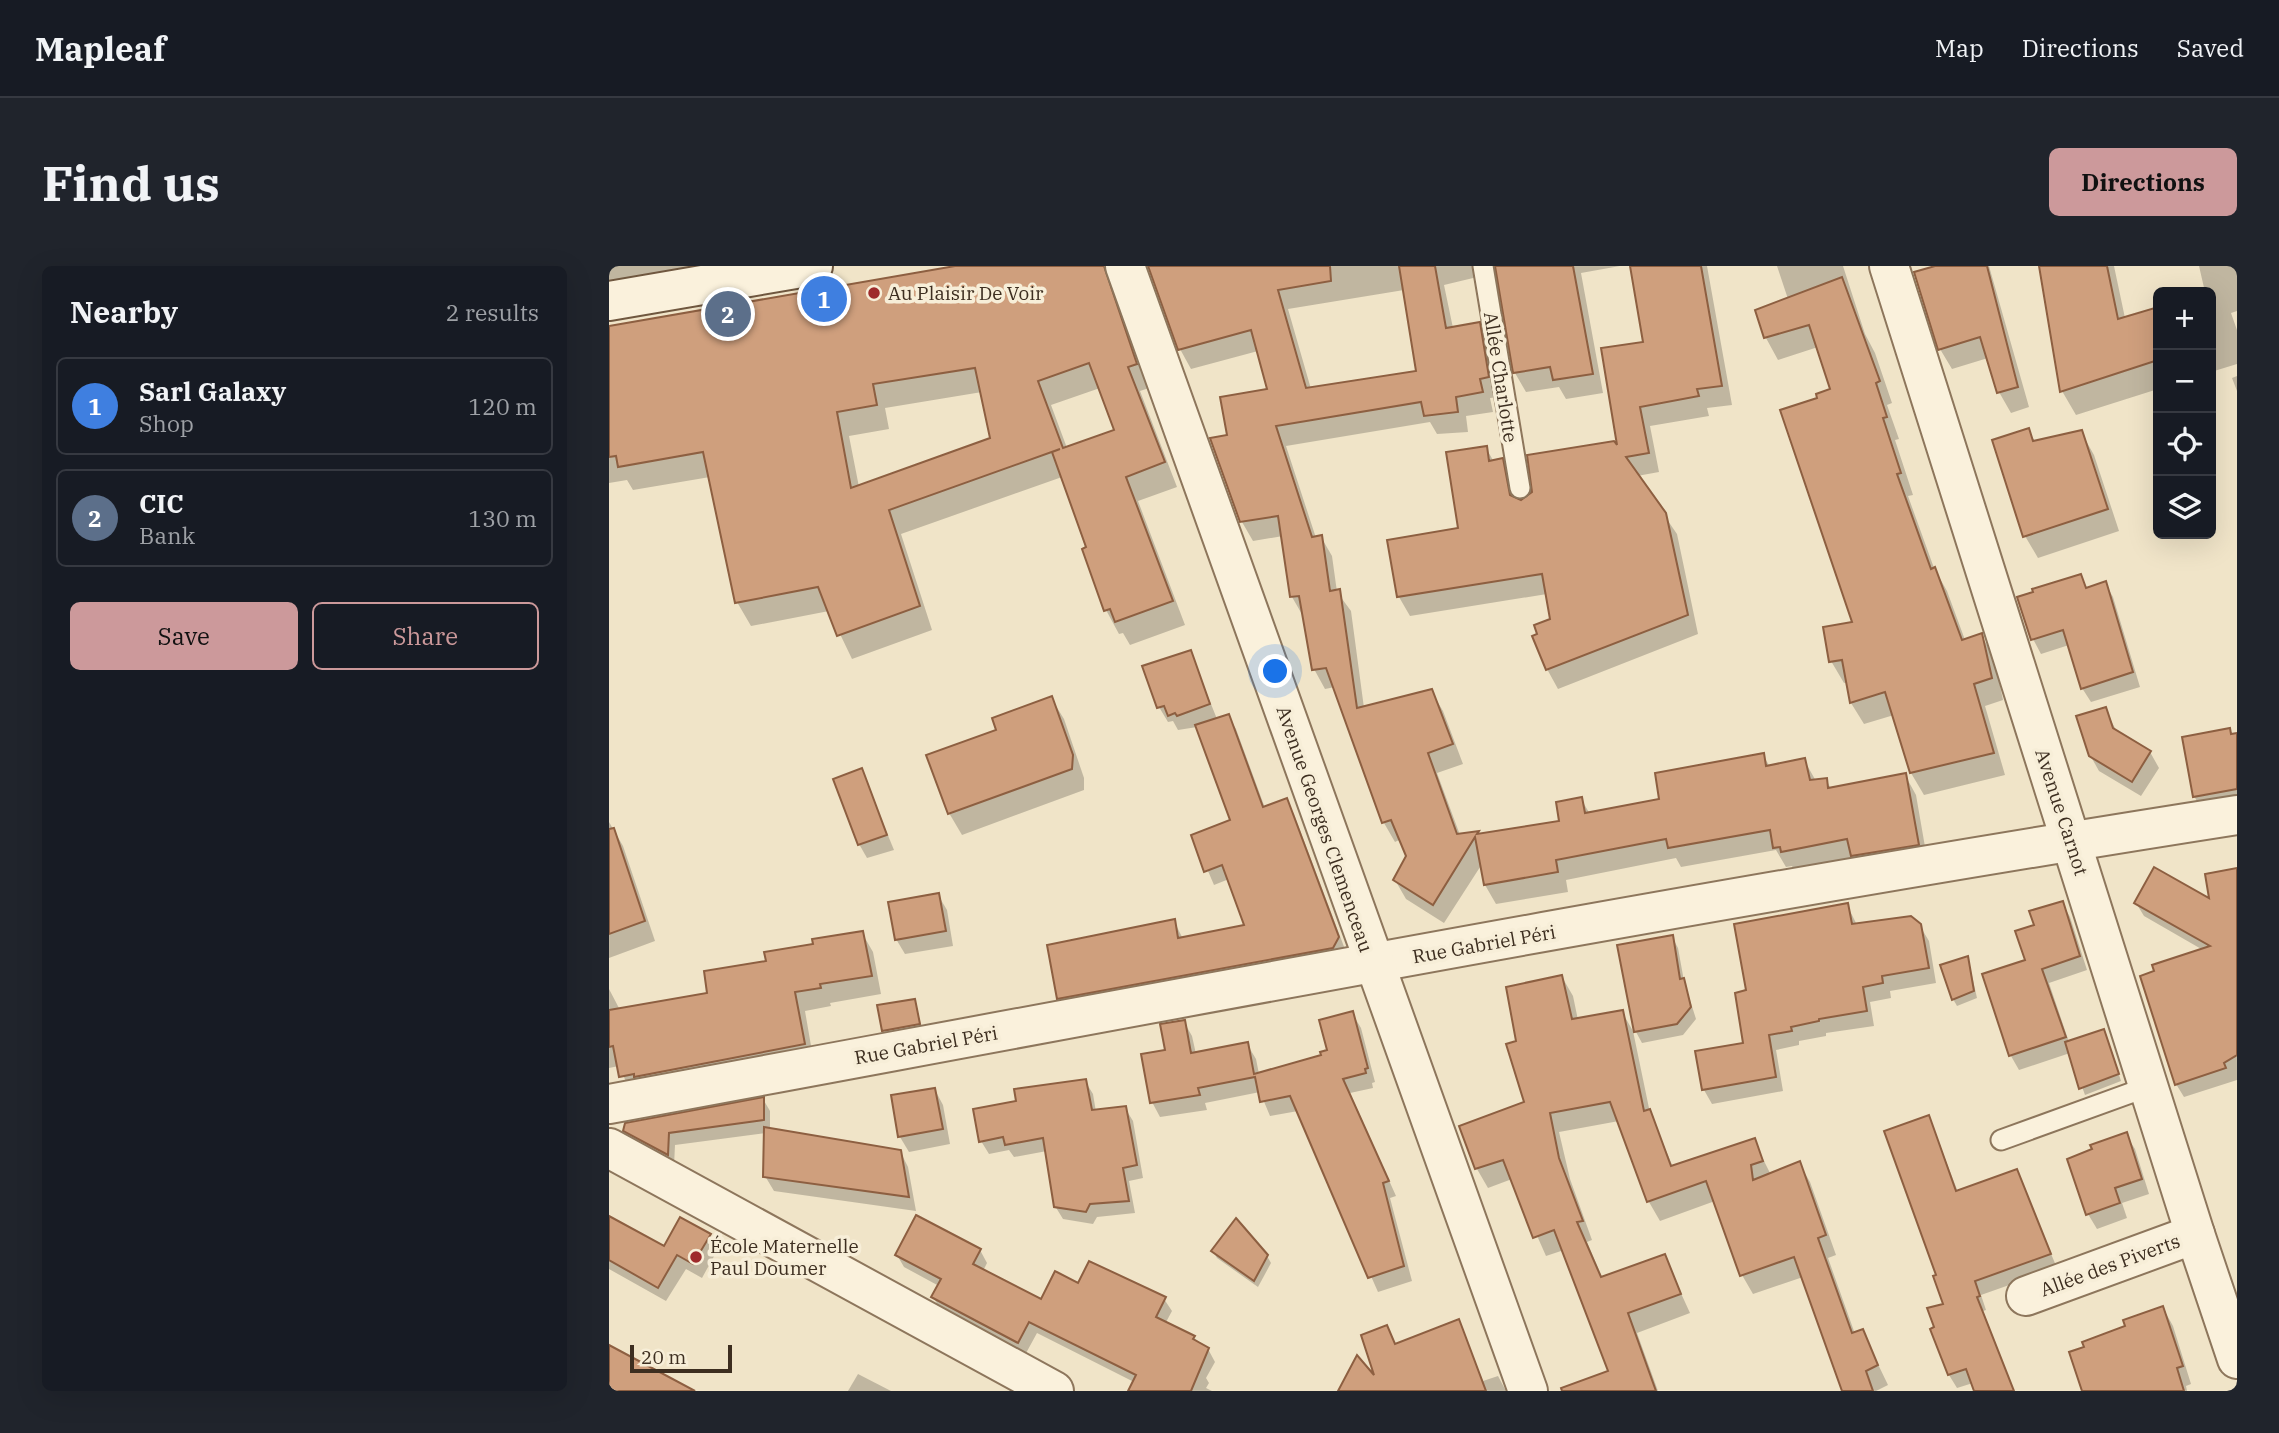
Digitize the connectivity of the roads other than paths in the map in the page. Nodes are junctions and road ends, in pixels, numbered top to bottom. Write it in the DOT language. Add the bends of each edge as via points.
graph roads {
  1 [pos="813,266"];
  2 [pos="1125,266"];
  3 [pos="1483,266"];
  4 [pos="1889,266"];
  5 [pos="609,302"];
  6 [pos="1520,488"];
  7 [pos="2237,815"];
  8 [pos="2071,841"];
  9 [pos="1373,963"];
  10 [pos="2150,1086"];
  11 [pos="609,1104"];
  12 [pos="2001,1140"];
  13 [pos="609,1148"];
  14 [pos="2195,1234"];
  15 [pos="2026,1296"];
  16 [pos="2237,1359"];
  17 [pos="1054,1391"];
  18 [pos="1528,1391"];
  1 -- 5 [label="street"];
  2 -- 9 [label="street, Avenue Georges Clemenceau"];
  3 -- 6 [label="lane, Allée Charlotte"];
  4 -- 8 [label="street, Avenue Carnot"];
  7 -- 8 [label="street, Rue Gabriel Péri"];
  8 -- 9 [label="street, Rue Gabriel Péri"];
  8 -- 10 [label="street, Avenue Carnot"];
  9 -- 11 [label="street, Rue Gabriel Péri"];
  9 -- 18 [label="street, Avenue Georges Clemenceau"];
  10 -- 12 [label="lane"];
  10 -- 14 [label="street, Avenue Carnot"];
  13 -- 17 [label="street"];
  14 -- 15 [label="street, Allée des Piverts"];
  14 -- 16 [label="street, Avenue Carnot"];
}
